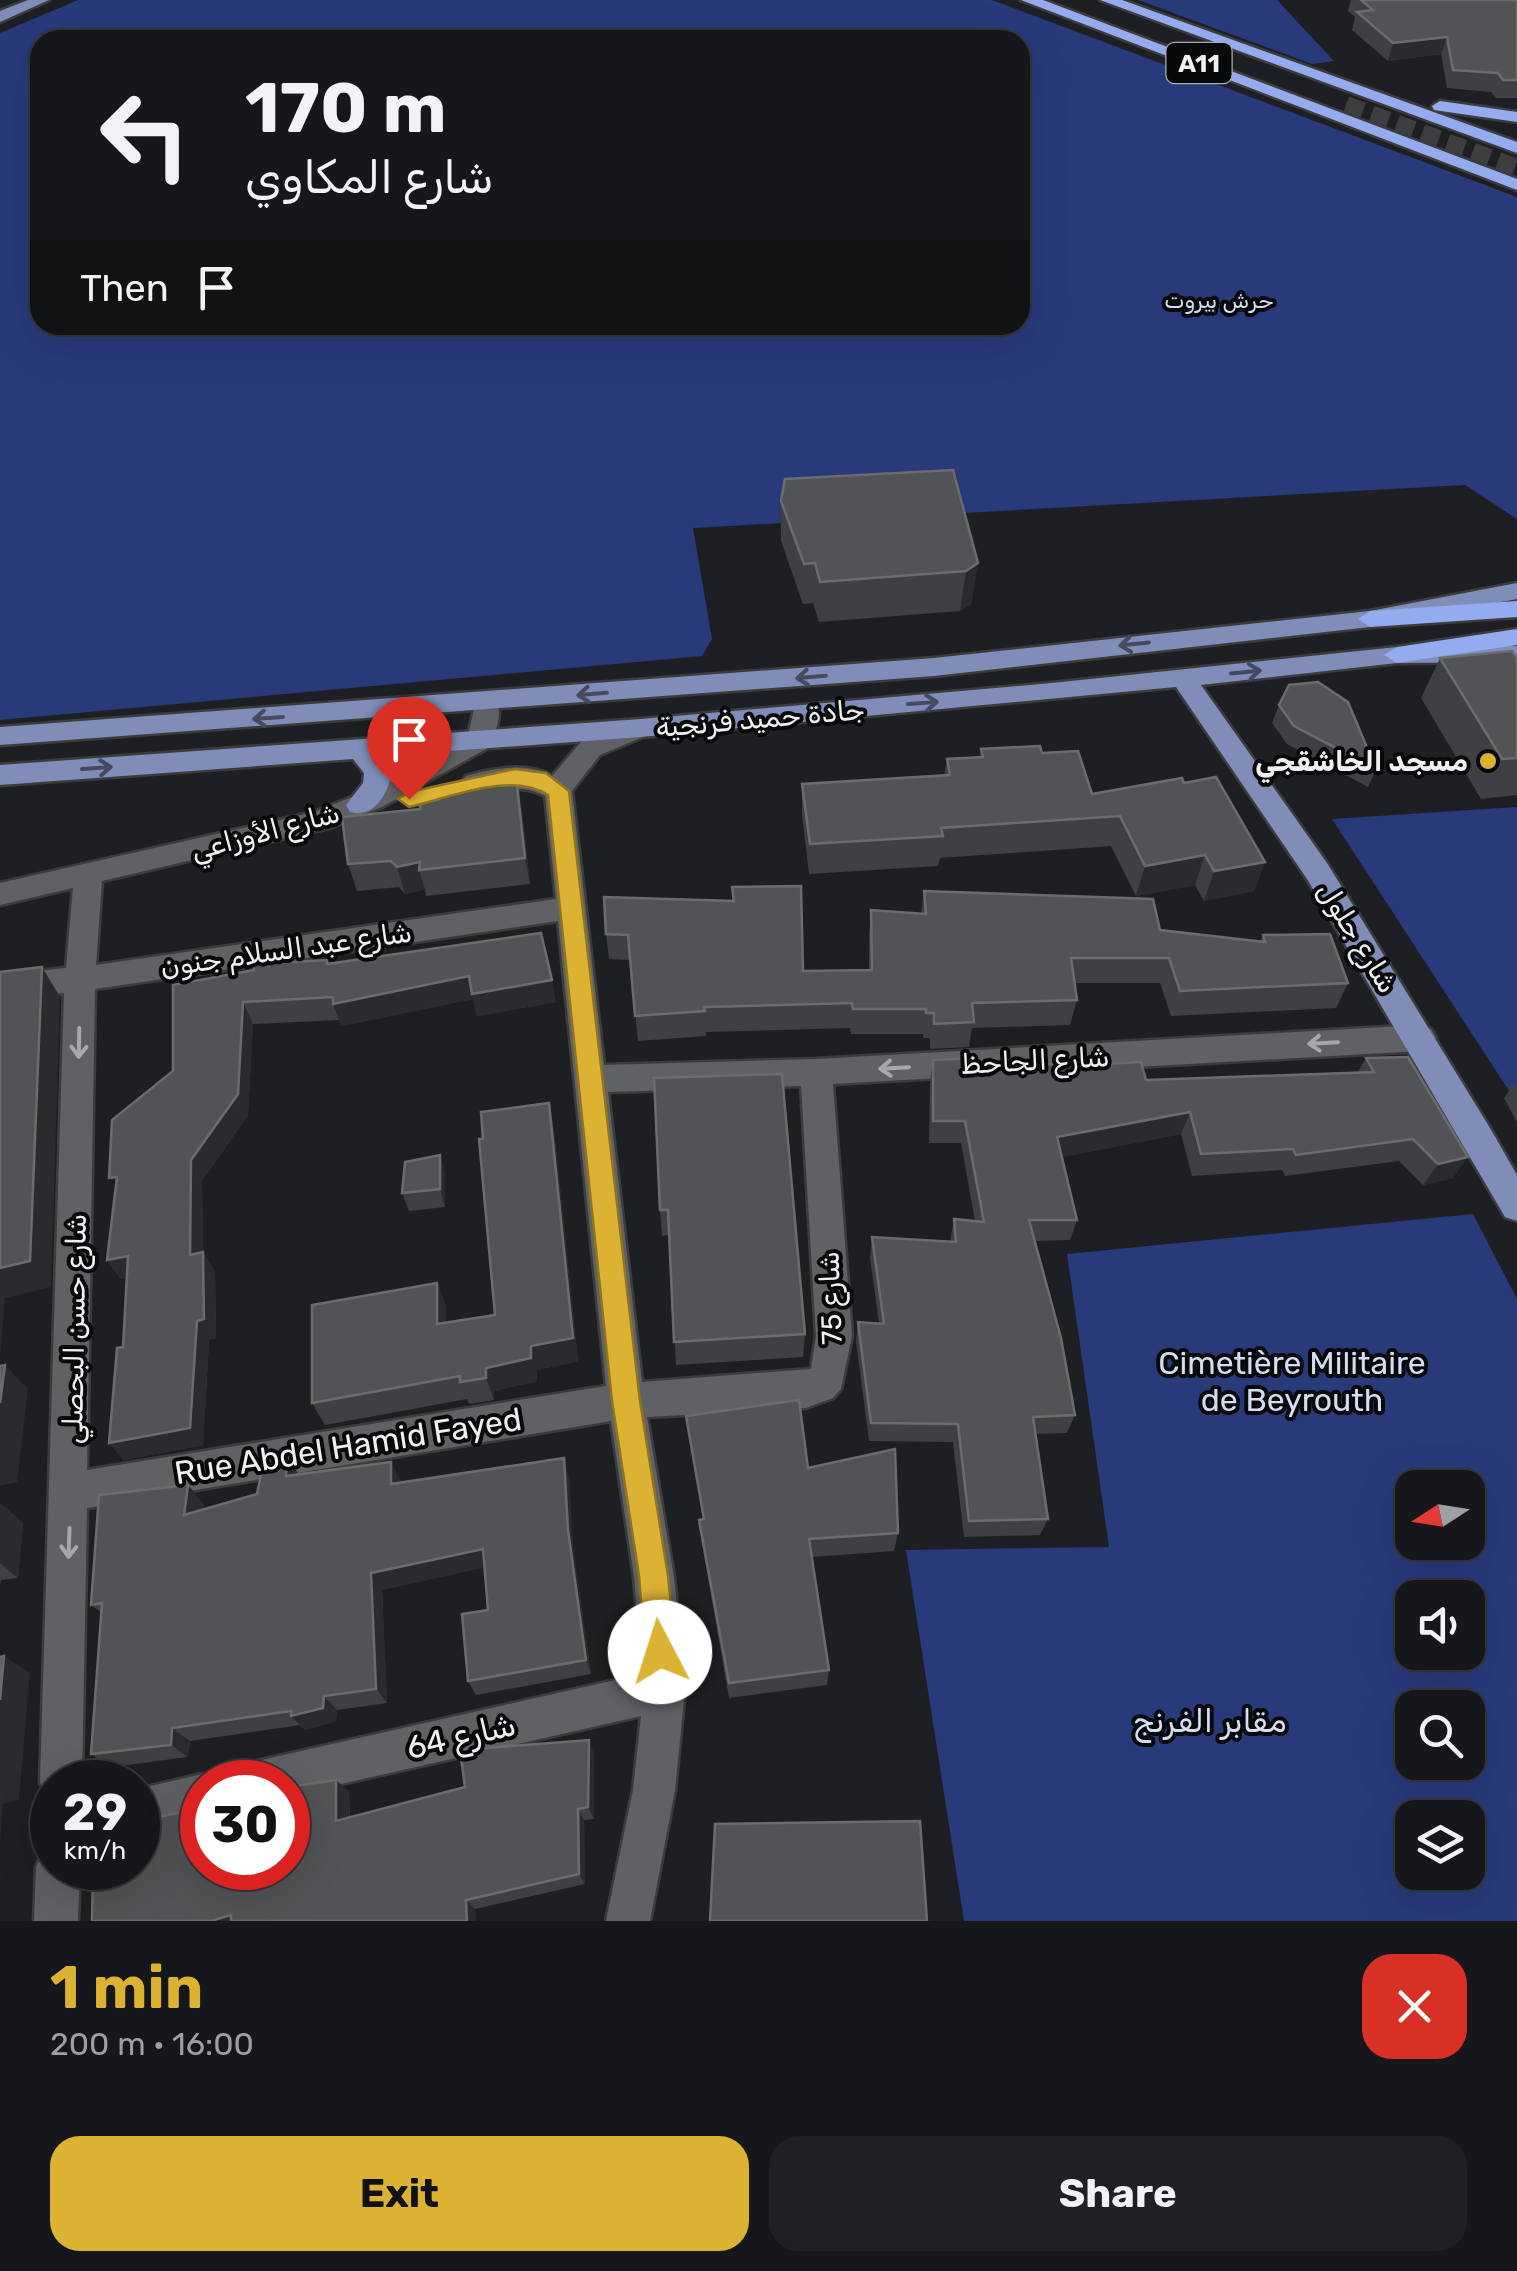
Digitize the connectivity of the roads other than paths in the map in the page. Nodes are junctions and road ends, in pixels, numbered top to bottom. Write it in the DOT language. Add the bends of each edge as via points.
graph roads {
  1 [pos="41,0"];
  2 [pos="1030,0"];
  3 [pos="1052,0"];
  4 [pos="1088,0"];
  5 [pos="1113,1"];
  6 [pos="0,17"];
  7 [pos="1357,100"];
  8 [pos="1517,118"];
  9 [pos="1368,130"];
  10 [pos="1517,153"];
  11 [pos="1517,166"];
  12 [pos="1517,184"];
  13 [pos="1517,591"];
  14 [pos="1517,609"];
  15 [pos="1370,618"];
  16 [pos="1517,637"];
  17 [pos="1517,654"];
  18 [pos="1396,656"];
  19 [pos="1183,679"];
  20 [pos="486,703"];
  21 [pos="641,728"];
  22 [pos="0,736"];
  23 [pos="477,742"];
  24 [pos="360,749"];
  25 [pos="0,774"];
  26 [pos="558,791"];
  27 [pos="360,805"];
  28 [pos="319,821"];
  29 [pos="88,876"];
  30 [pos="0,894"];
  31 [pos="571,908"];
  32 [pos="80,979"];
  33 [pos="0,986"];
  34 [pos="1420,1038"];
  35 [pos="816,1072"];
  36 [pos="590,1079"];
  37 [pos="1517,1206"];
  38 [pos="626,1401"];
  39 [pos="70,1492"];
  40 [pos="664,1690"];
  41 [pos="62,1760"];
  42 [pos="310,1770"];
  43 [pos="57,1890"];
  44 [pos="56,1921"];
  45 [pos="628,1921"];
  1 -- 6 [label="main road"];
  2 -- 9 [label="highway, A11"];
  3 -- 7 [label="highway"];
  4 -- 7 [label="highway"];
  5 -- 7 [label="highway, A11"];
  7 -- 8 [label="highway, A11"];
  7 -- 10 [label="highway"];
  9 -- 10 [label="highway, A11" via="1459,150"];
  9 -- 12 [label="highway"];
  10 -- 11 [label="highway"];
  13 -- 15 [label="main road"];
  14 -- 15 [label="highway, جادة حميد فرنجية"];
  15 -- 20 [label="main road, جادة حميد فرنجية, one-way" via="951,665"];
  16 -- 18 [label="highway, جادة حميد فرنجية"];
  17 -- 18 [label="main road"];
  19 -- 18 [label="main road, جادة حميد فرنجية, one-way"];
  21 -- 19 [label="main road, جادة حميد فرنجية, one-way"];
  19 -- 34 [label="main road, شارع جلول" via="1278,811"];
  20 -- 22 [label="main road, جادة حميد فرنجية, one-way"];
  20 -- 23 [label="street"];
  21 -- 23 [label="main road, جادة حميد فرنجية"];
  21 -- 26 [label="street" via="580,755"];
  23 -- 24 [label="main road, جادة حميد فرنجية"];
  23 -- 27 [label="street, شارع الأوزاعي"];
  25 -- 24 [label="main road, جادة حميد فرنجية, one-way"];
  24 -- 27 [label="main road" via="378,771 376,786"];
  26 -- 28 [label="street" via="538,778 515,776"];
  26 -- 31 [label="street"];
  27 -- 28 [label="street, شارع الأوزاعي"];
  28 -- 29 [label="street, شارع الأوزاعي"];
  29 -- 30 [label="street, شارع الأوزاعي"];
  29 -- 32 [label="street, شارع حسن البحصلي"];
  31 -- 32 [label="street, شارع عبد السلام جنون"];
  31 -- 36 [label="street"];
  32 -- 33 [label="street, شارع عبد السلام جنون"];
  32 -- 39 [label="street, شارع حسن البحصلي, one-way"];
  34 -- 35 [label="street, شارع الجاحظ, one-way"];
  34 -- 37 [label="main road, شارع جلول"];
  35 -- 36 [label="street, شارع الجاحظ"];
  35 -- 38 [label="street, شارع 75" via="834,1336 828,1377 820,1386 796,1391"];
  36 -- 38 [label="street"];
  38 -- 39 [label="street, Rue Abdel Hamid Fayed"];
  38 -- 40 [label="street"];
  39 -- 41 [label="street, شارع حسن البحصلي, one-way"];
  40 -- 42 [label="street, شارع 64"];
  40 -- 45 [label="street" via="654,1790"];
  43 -- 44 [label="street"];
}
